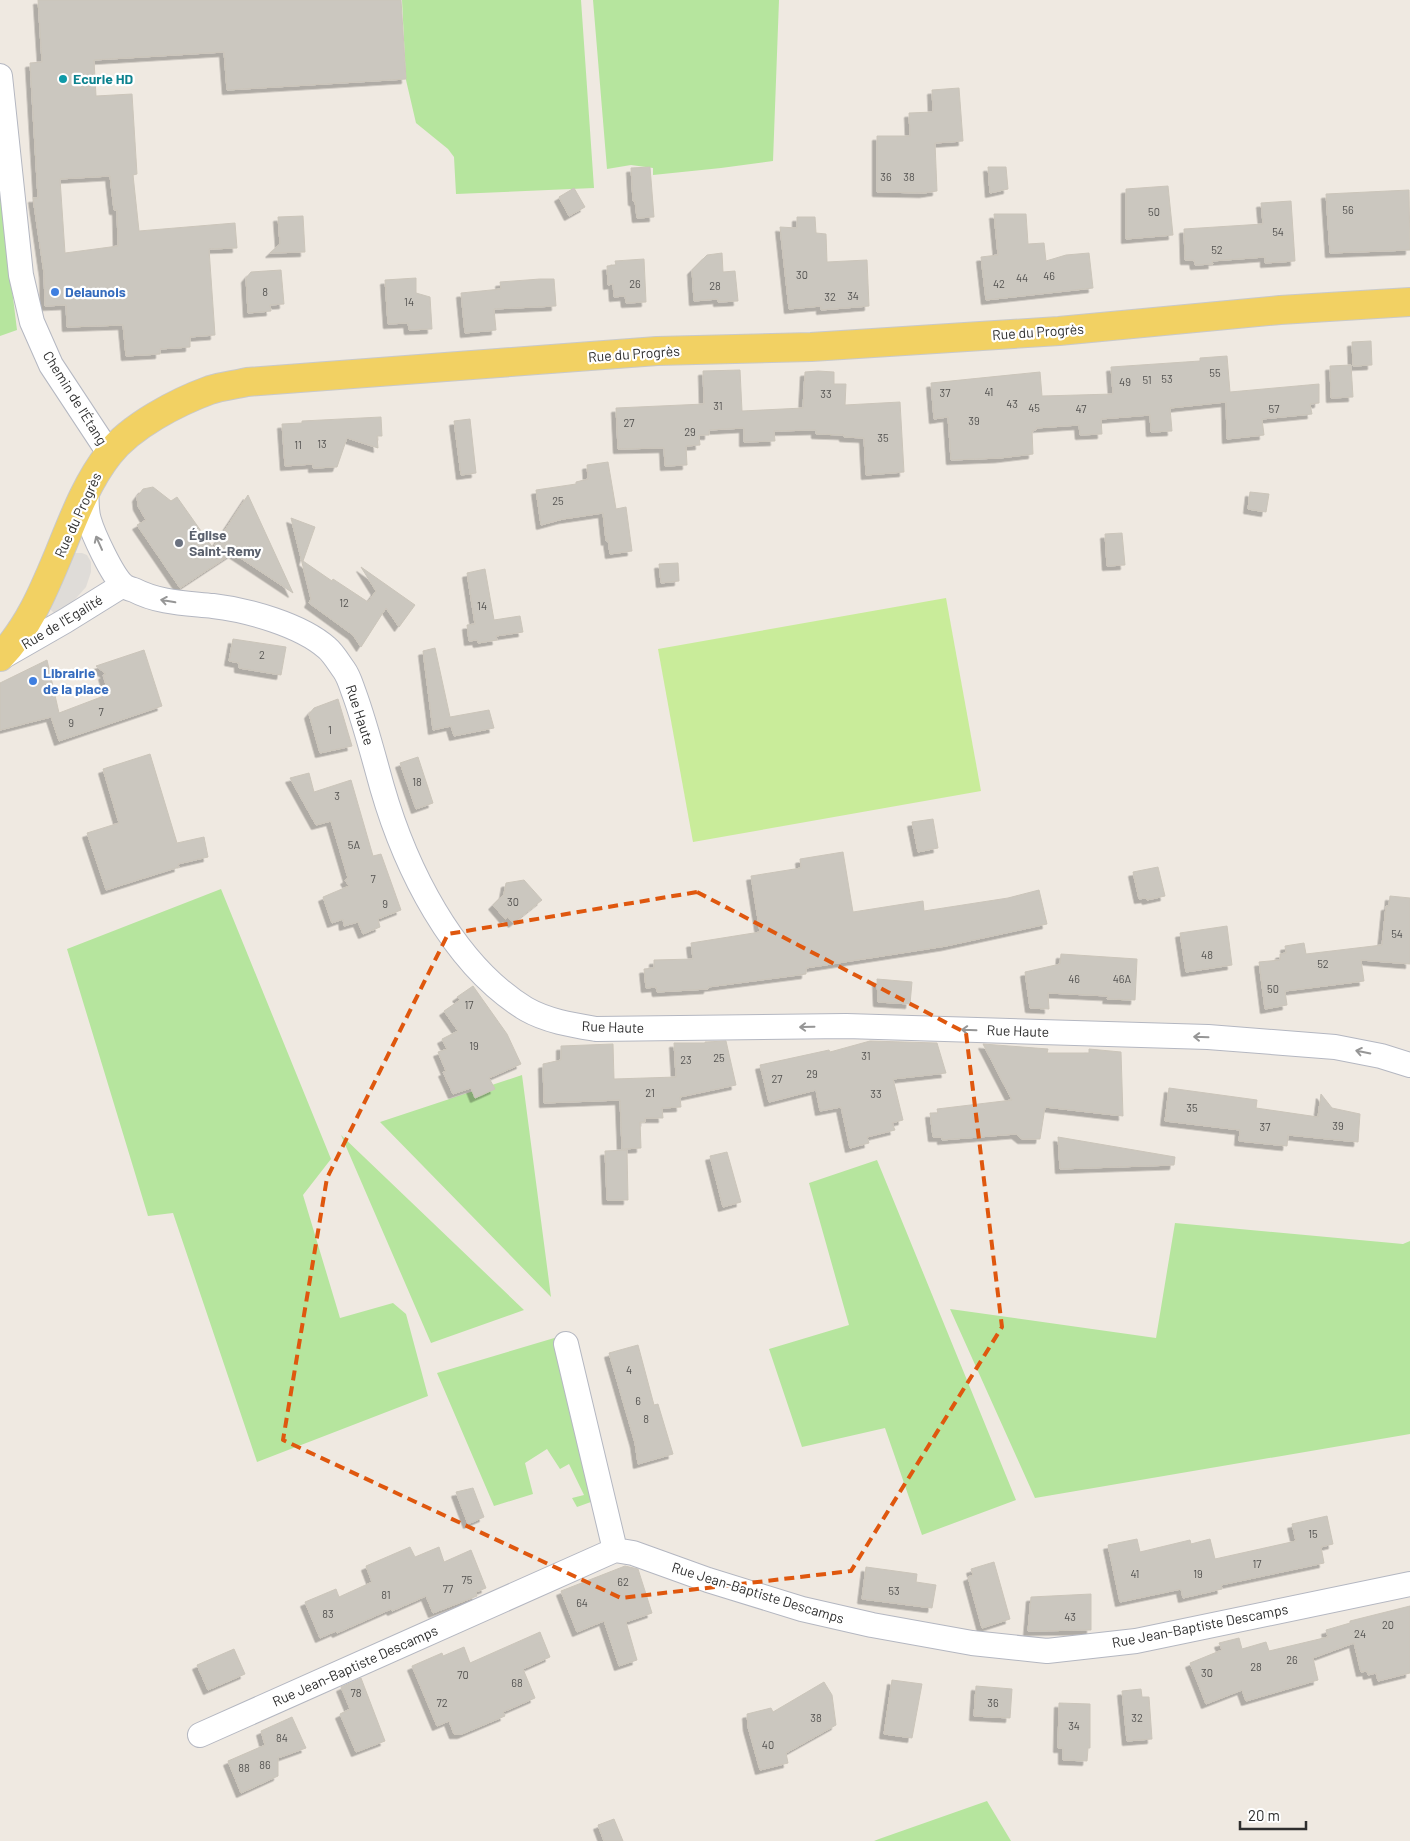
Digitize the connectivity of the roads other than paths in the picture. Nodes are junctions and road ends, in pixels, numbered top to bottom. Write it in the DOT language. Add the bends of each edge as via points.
graph roads {
  1 [pos="0,76"];
  2 [pos="1410,302"];
  3 [pos="109,454"];
  4 [pos="86,491"];
  5 [pos="123,585"];
  6 [pos="0,657"];
  7 [pos="1410,1065"];
  8 [pos="566,1344"];
  9 [pos="614,1550"];
  10 [pos="1410,1584"];
  11 [pos="200,1735"];
  1 -- 3 [label="street, Chemin de l'Étang" via="22,275 32,322 51,365"];
  2 -- 3 [label="main road, Rue du Progrès" via="1280,310 1059,331 811,346 657,351 247,382 183,401 155,416"];
  3 -- 4 [label="main road, Rue du Progrès"];
  5 -- 4 [label="street, one-way" via="105,557 88,518"];
  4 -- 6 [label="main road, Rue du Progrès" via="42,596 25,626"];
  5 -- 6 [label="street, Rue de l'Egalité"];
  7 -- 5 [label="street, Rue Haute, one-way" via="1335,1047 1208,1037 846,1026 596,1029 558,1022 527,1010 497,988 449,932 405,850 346,672 328,649 302,630 251,614 216,606 169,602"];
  8 -- 9 [label="street"];
  9 -- 10 [label="street, Rue Jean-Baptiste Descamps" via="633,1553 802,1609 872,1626 972,1643 1047,1651 1136,1641"];
  9 -- 11 [label="street, Rue Jean-Baptiste Descamps"];
}
